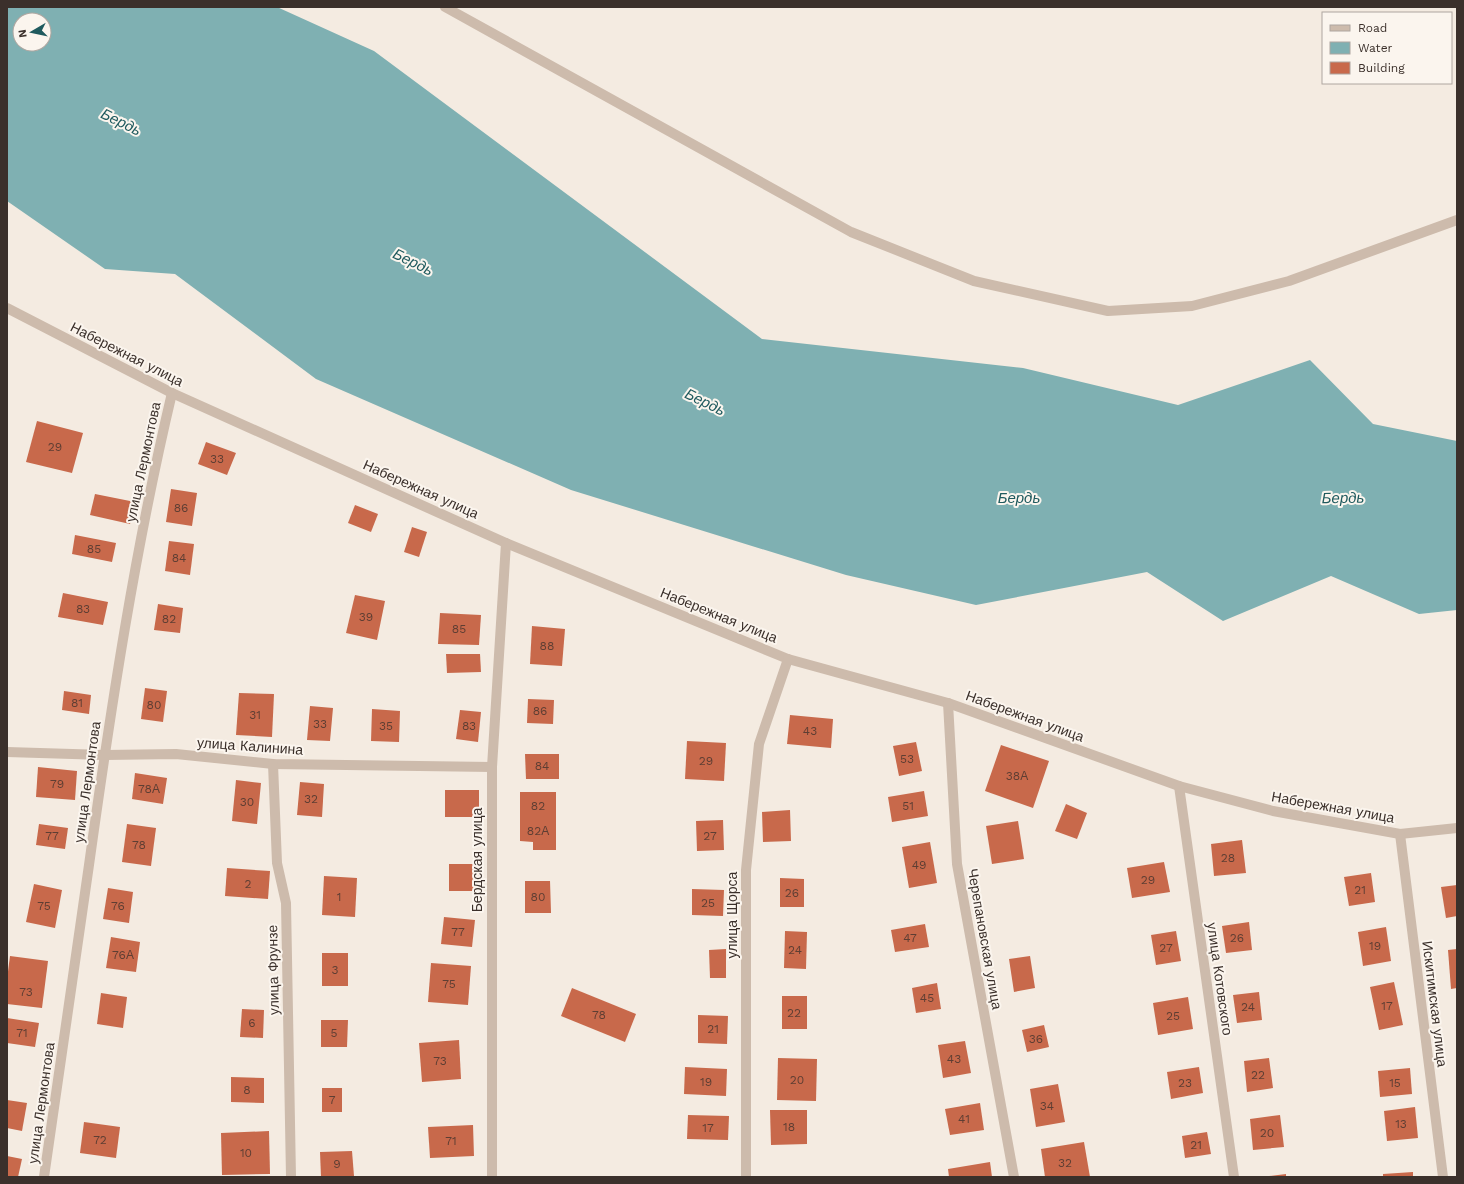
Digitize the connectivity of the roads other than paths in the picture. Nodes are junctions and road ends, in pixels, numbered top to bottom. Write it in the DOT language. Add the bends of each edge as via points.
graph roads {
  1 [pos="445,7"];
  2 [pos="1457,220"];
  3 [pos="7,308"];
  4 [pos="172,393"];
  5 [pos="506,543"];
  6 [pos="788,659"];
  7 [pos="948,703"];
  8 [pos="7,752"];
  9 [pos="105,755"];
  10 [pos="273,764"];
  11 [pos="492,767"];
  12 [pos="1179,786"];
  13 [pos="1457,828"];
  14 [pos="1400,834"];
  15 [pos="44,1177"];
  16 [pos="291,1177"];
  17 [pos="492,1177"];
  18 [pos="746,1177"];
  19 [pos="1014,1177"];
  20 [pos="1234,1177"];
  21 [pos="1443,1177"];
  1 -- 2 [label="street" via="851,232 974,281 1108,310 1192,306 1290,281"];
  3 -- 4 [label="street, Набережная улица"];
  4 -- 5 [label="street, Набережная улица"];
  4 -- 9 [label="street, улица Лермонтова" via="158,450 133,582"];
  5 -- 6 [label="street, Набережная улица"];
  5 -- 11 [label="street, Бердская улица"];
  6 -- 7 [label="street, Набережная улица"];
  6 -- 18 [label="street, улица Щорса" via="759,744 746,870"];
  7 -- 12 [label="street, Набережная улица"];
  7 -- 19 [label="street, Черепановская улица" via="957,864"];
  8 -- 9 [label="street, улица Калинина"];
  9 -- 10 [label="street, улица Калинина" via="176,754"];
  9 -- 15 [label="street, улица Лермонтова"];
  10 -- 11 [label="street, улица Калинина"];
  10 -- 16 [label="street, улица Фрунзе" via="277,863 286,903"];
  11 -- 17 [label="street, Бердская улица"];
  12 -- 14 [label="street, Набережная улица" via="1273,812"];
  12 -- 20 [label="street, улица Котовского"];
  13 -- 14 [label="street, Набережная улица"];
  14 -- 21 [label="street, Искитимская улица"];
}
